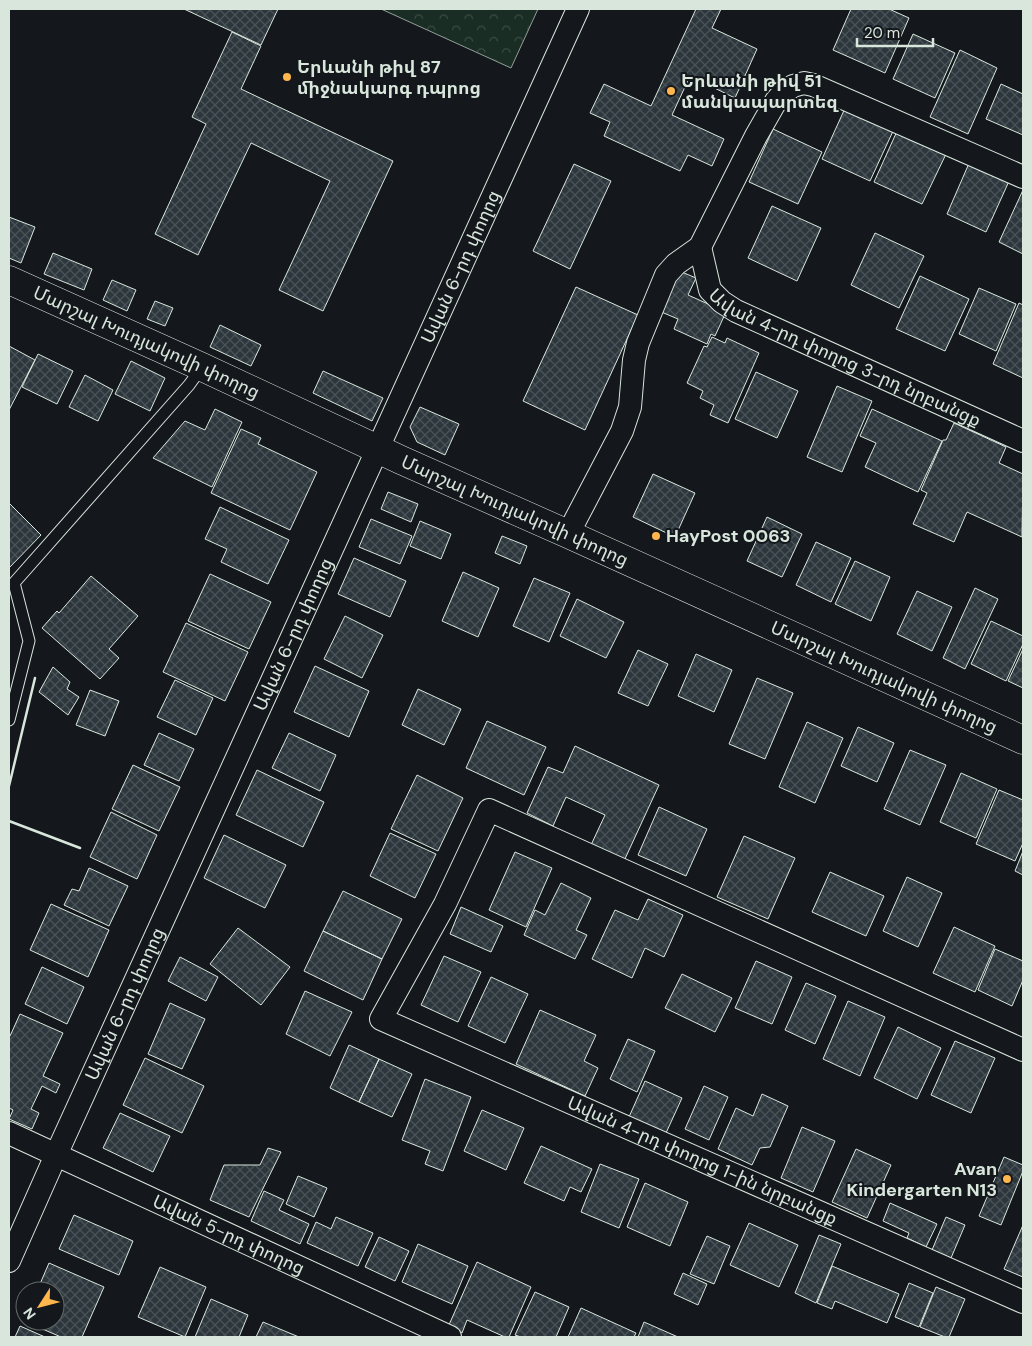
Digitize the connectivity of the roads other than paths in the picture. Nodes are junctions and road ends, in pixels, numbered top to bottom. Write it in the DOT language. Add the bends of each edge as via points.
graph roads {
  1 [pos="578,9"];
  2 [pos="1023,176"];
  3 [pos="700,247"];
  4 [pos="9,280"];
  5 [pos="202,367"];
  6 [pos="1023,441"];
  7 [pos="378,449"];
  8 [pos="568,534"];
  9 [pos="9,720"];
  10 [pos="1023,740"];
  11 [pos="1023,1050"];
  12 [pos="9,1133"];
  13 [pos="56,1155"];
  14 [pos="9,1261"];
  15 [pos="1023,1302"];
  16 [pos="450,1337"];
  1 -- 7 [label="street, Ավան 6-րդ փողոց"];
  2 -- 3 [label="street" via="813,85 793,86 776,101"];
  3 -- 6 [label="street, Ավան 4-րդ փողոց 3-րդ նրբանցք" via="710,290 736,311"];
  3 -- 8 [label="street" via="666,275 638,343 630,407 622,431"];
  4 -- 5 [label="street, Մարշալ Խուդյակովի փողոց"];
  5 -- 7 [label="street, Մարշալ Խուդյակովի փողոց"];
  5 -- 9 [label="lane" via="14,583 28,641"];
  7 -- 8 [label="street, Մարշալ Խուդյակովի փողոց"];
  7 -- 13 [label="street, Ավան 6-րդ փողոց"];
  8 -- 10 [label="street, Մարշալ Խուդյակովի փողոց"];
  11 -- 15 [label="street, Ավան 4-րդ փողոց 1-ին նրբանցք" via="489,810 445,904 381,1019"];
  12 -- 13 [label="street, Ավան 5-րդ փողոց"];
  13 -- 14 [label="street, Ավան 6-րդ փողոց"];
  13 -- 16 [label="street, Ավան 5-րդ փողոց"];
}
